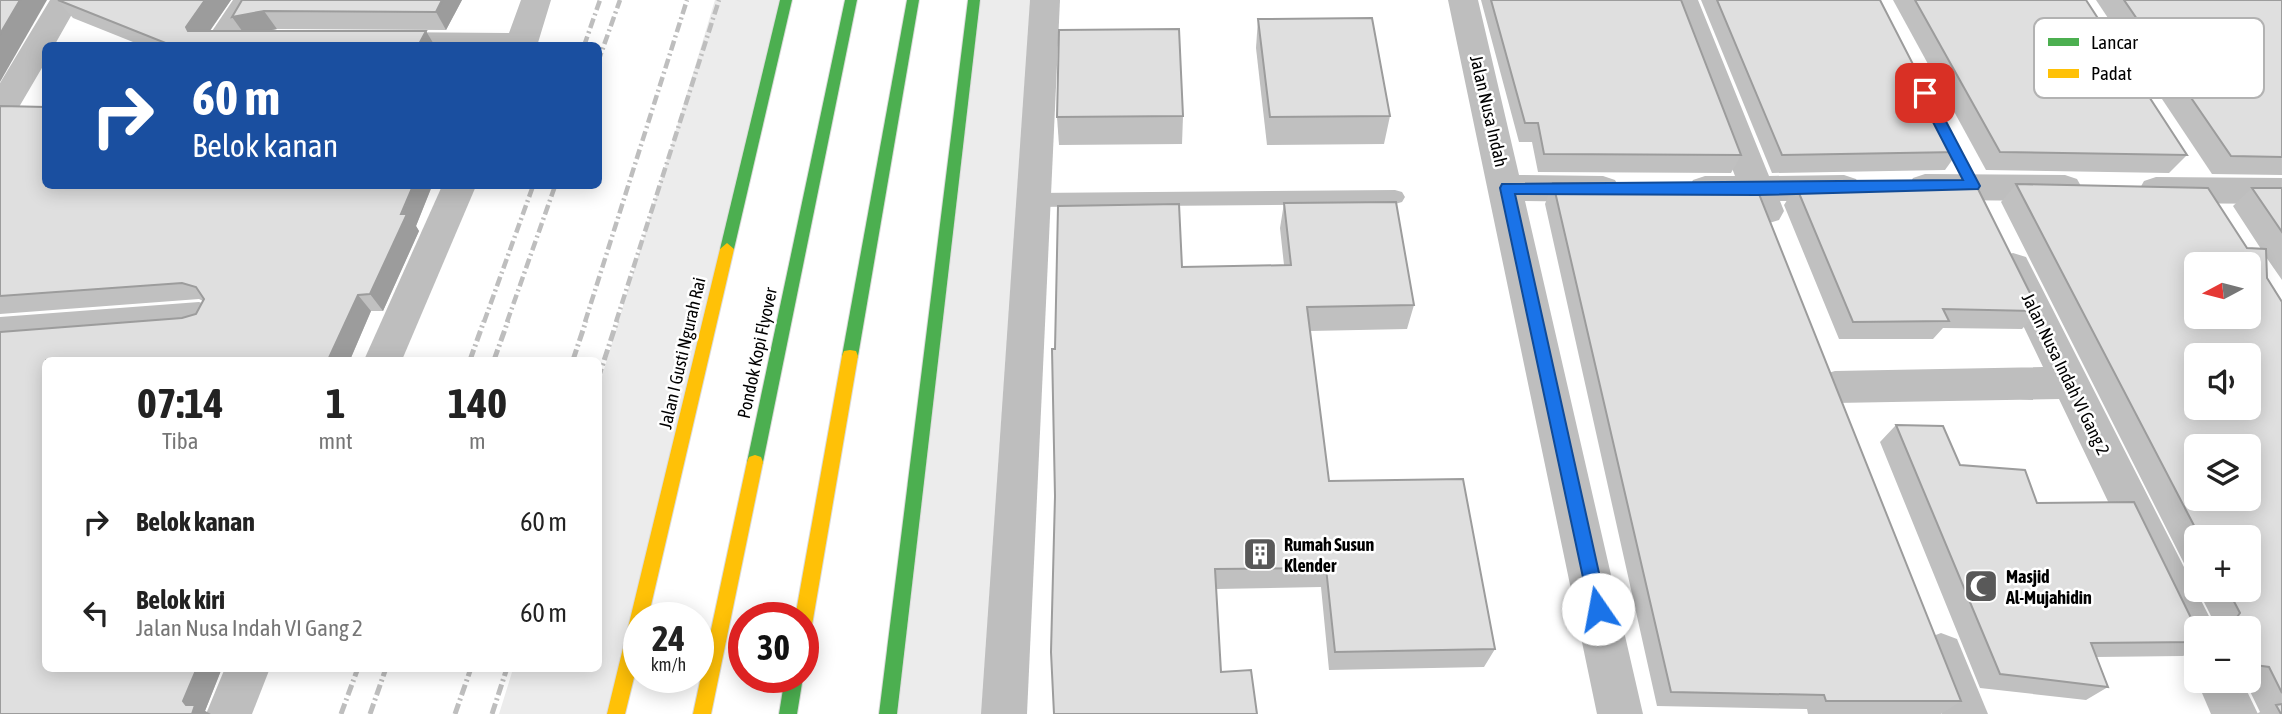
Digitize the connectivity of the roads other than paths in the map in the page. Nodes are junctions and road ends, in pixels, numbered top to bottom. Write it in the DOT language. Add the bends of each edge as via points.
graph roads {
  1 [pos="65,0"];
  2 [pos="249,0"];
  3 [pos="536,0"];
  4 [pos="786,0"];
  5 [pos="850,0"];
  6 [pos="913,0"];
  7 [pos="974,0"];
  8 [pos="1045,0"];
  9 [pos="1463,0"];
  10 [pos="1683,0"];
  11 [pos="221,42"];
  12 [pos="522,42"];
  13 [pos="24,64"];
  14 [pos="0,111"];
  15 [pos="1953,149"];
  16 [pos="2180,157"];
  17 [pos="1973,186"];
  18 [pos="1507,188"];
  19 [pos="458,189"];
  20 [pos="1637,189"];
  21 [pos="1677,189"];
  22 [pos="1757,189"];
  23 [pos="2202,191"];
  24 [pos="2282,191"];
  25 [pos="1395,197"];
  26 [pos="1032,200"];
  27 [pos="2222,222"];
  28 [pos="1777,239"];
  29 [pos="199,317"];
  30 [pos="0,332"];
  31 [pos="1820,349"];
  32 [pos="384,357"];
  33 [pos="2070,383"];
  34 [pos="1835,387"];
  35 [pos="1850,424"];
  36 [pos="807,602"];
  37 [pos="2186,616"];
  38 [pos="1930,626"];
  39 [pos="246,672"];
  40 [pos="791,693"];
  41 [pos="2224,693"];
  42 [pos="229,714"];
  43 [pos="615,714"];
  44 [pos="702,714"];
  45 [pos="788,714"];
  46 [pos="888,714"];
  47 [pos="1004,714"];
  48 [pos="1620,714"];
  49 [pos="1965,714"];
  50 [pos="2235,714"];
  1 -- 13 [label="street"];
  2 -- 11 [label="street"];
  3 -- 12 [label="street"];
  4 -- 43 [label="main road, Jalan I Gusti Ngurah Rai"];
  5 -- 44 [label="main road, Pondok Kopi Flyover"];
  6 -- 36 [label="main road"];
  7 -- 46 [label="main road"];
  8 -- 26 [label="street"];
  9 -- 18 [label="street, Jalan Nusa Indah"];
  10 -- 22 [label="street"];
  13 -- 14 [label="street"];
  15 -- 17 [label="street, Jalan Nusa Indah VI Gang 2"];
  16 -- 23 [label="street"];
  17 -- 22 [label="street"];
  17 -- 23 [label="street"];
  17 -- 33 [label="street, Jalan Nusa Indah VI Gang 2"];
  18 -- 20 [label="street"];
  18 -- 48 [label="street, Jalan Nusa Indah"];
  19 -- 32 [label="street"];
  21 -- 22 [label="street"];
  22 -- 28 [label="street"];
  23 -- 24 [label="street"];
  23 -- 27 [label="street"];
  25 -- 26 [label="lane"];
  26 -- 47 [label="street"];
  29 -- 30 [label="street"];
  31 -- 34 [label="street"];
  33 -- 34 [label="street"];
  33 -- 37 [label="street, Jalan Nusa Indah VI Gang 2"];
  34 -- 35 [label="street"];
  38 -- 49 [label="street"];
  39 -- 42 [label="street"];
  40 -- 45 [label="main road"];
  41 -- 50 [label="street"];
}
